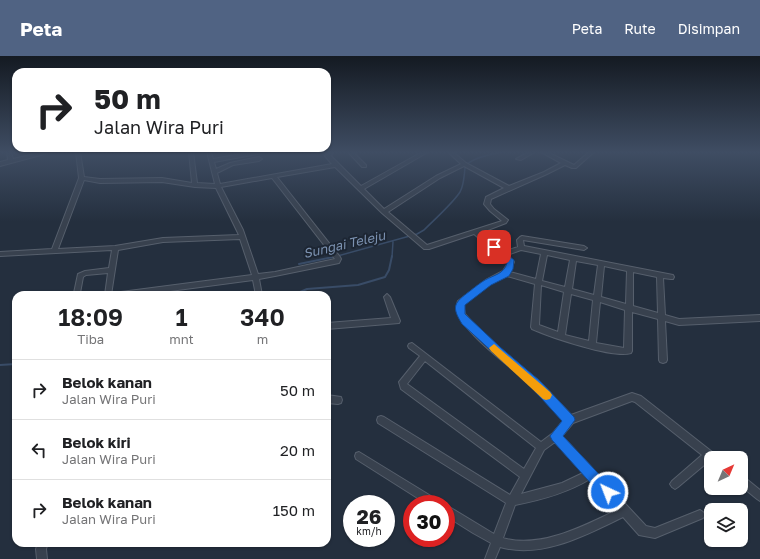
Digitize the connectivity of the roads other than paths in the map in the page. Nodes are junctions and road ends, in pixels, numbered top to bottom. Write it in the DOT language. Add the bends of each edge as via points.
graph roads {
  1 [pos="194,175"];
  2 [pos="215,175"];
  3 [pos="276,175"];
  4 [pos="346,175"];
  5 [pos="384,175"];
  6 [pos="442,175"];
  7 [pos="485,175"];
  8 [pos="543,175"];
  9 [pos="273,176"];
  10 [pos="82,178"];
  11 [pos="195,186"];
  12 [pos="218,186"];
  13 [pos="508,188"];
  14 [pos="360,189"];
  15 [pos="384,212"];
  16 [pos="475,232"];
  17 [pos="242,237"];
  18 [pos="115,248"];
  19 [pos="584,248"];
  20 [pos="518,249"];
  21 [pos="54,252"];
  22 [pos="545,252"];
  23 [pos="0,254"];
  24 [pos="503,254"];
  25 [pos="573,258"];
  26 [pos="511,262"];
  27 [pos="601,263"];
  28 [pos="630,269"];
  29 [pos="111,270"];
  30 [pos="506,274"];
  31 [pos="660,275"];
  32 [pos="255,277"];
  33 [pos="671,277"];
  34 [pos="538,284"];
  35 [pos="77,291"];
  36 [pos="108,291"];
  37 [pos="151,291"];
  38 [pos="258,291"];
  39 [pos="568,292"];
  40 [pos="387,297"];
  41 [pos="597,300"];
  42 [pos="629,308"];
  43 [pos="660,317"];
  44 [pos="760,318"];
  45 [pos="331,326"];
  46 [pos="561,336"];
  47 [pos="592,345"];
  48 [pos="412,346"];
  49 [pos="424,357"];
  50 [pos="663,360"];
  51 [pos="331,399"];
  52 [pos="338,400"];
  53 [pos="381,420"];
  54 [pos="570,420"];
  55 [pos="556,436"];
  56 [pos="541,447"];
  57 [pos="704,451"];
  58 [pos="359,456"];
  59 [pos="704,462"];
  60 [pos="590,474"];
  61 [pos="525,475"];
  62 [pos="675,484"];
  63 [pos="748,486"];
  64 [pos="422,495"];
  65 [pos="760,496"];
  66 [pos="512,501"];
  67 [pos="625,511"];
  68 [pos="700,515"];
  69 [pos="455,516"];
  70 [pos="496,541"];
  71 [pos="42,547"];
  72 [pos="42,559"];
  73 [pos="490,559"];
  1 -- 11 [label="street"];
  2 -- 12 [label="street"];
  3 -- 9 [label="street"];
  4 -- 14 [label="street"];
  5 -- 14 [label="street"];
  6 -- 15 [label="street"];
  7 -- 13 [label="street"];
  8 -- 13 [label="street"];
  9 -- 12 [label="street"];
  9 -- 32 [label="street" via="338,259"];
  10 -- 11 [label="street" via="100,181 162,180"];
  10 -- 21 [label="street"];
  11 -- 12 [label="street"];
  12 -- 17 [label="street"];
  13 -- 16 [label="street" via="488,198 487,204 505,220 504,222"];
  14 -- 15 [label="street"];
  15 -- 16 [label="street" via="429,247"];
  16 -- 24 [label="street"];
  17 -- 18 [label="street" via="163,240"];
  17 -- 32 [label="street"];
  18 -- 21 [label="street"];
  18 -- 29 [label="street"];
  19 -- 20 [label="street" via="522,238"];
  20 -- 22 [label="street"];
  20 -- 24 [label="street"];
  20 -- 26 [label="street"];
  21 -- 23 [label="street"];
  22 -- 25 [label="street"];
  22 -- 34 [label="street"];
  24 -- 26 [label="street"];
  25 -- 27 [label="street"];
  25 -- 39 [label="street"];
  26 -- 30 [label="street"];
  27 -- 28 [label="street"];
  27 -- 41 [label="street"];
  28 -- 31 [label="street"];
  28 -- 42 [label="street"];
  29 -- 35 [label="street" via="80,276"];
  29 -- 36 [label="street"];
  30 -- 34 [label="street"];
  30 -- 54 [label="street" via="488,282 460,303 461,315 491,346 536,384"];
  31 -- 33 [label="street"];
  31 -- 43 [label="street"];
  32 -- 37 [label="street"];
  32 -- 38 [label="street"];
  34 -- 39 [label="street"];
  34 -- 46 [label="street" via="535,327"];
  39 -- 41 [label="street"];
  39 -- 46 [label="street"];
  40 -- 45 [label="street" via="396,321"];
  41 -- 42 [label="street"];
  41 -- 47 [label="street"];
  42 -- 43 [label="street"];
  42 -- 47 [label="street" via="628,351 623,353"];
  43 -- 44 [label="street" via="679,322"];
  43 -- 50 [label="street"];
  46 -- 47 [label="street"];
  48 -- 49 [label="street"];
  49 -- 56 [label="street"];
  49 -- 61 [label="street" via="404,382 404,386"];
  51 -- 52 [label="street"];
  53 -- 66 [label="street"];
  54 -- 55 [label="street"];
  54 -- 57 [label="street" via="632,396"];
  55 -- 56 [label="street"];
  55 -- 60 [label="street"];
  56 -- 61 [label="street"];
  58 -- 64 [label="street"];
  59 -- 62 [label="street"];
  60 -- 66 [label="street" via="557,491"];
  60 -- 67 [label="street"];
  61 -- 66 [label="street"];
  63 -- 65 [label="street"];
  66 -- 70 [label="street"];
  67 -- 68 [label="street" via="643,531 655,533"];
  67 -- 70 [label="street" via="579,533 549,542 523,546"];
  69 -- 70 [label="street"];
  70 -- 73 [label="street"];
  71 -- 72 [label="street"];
}
